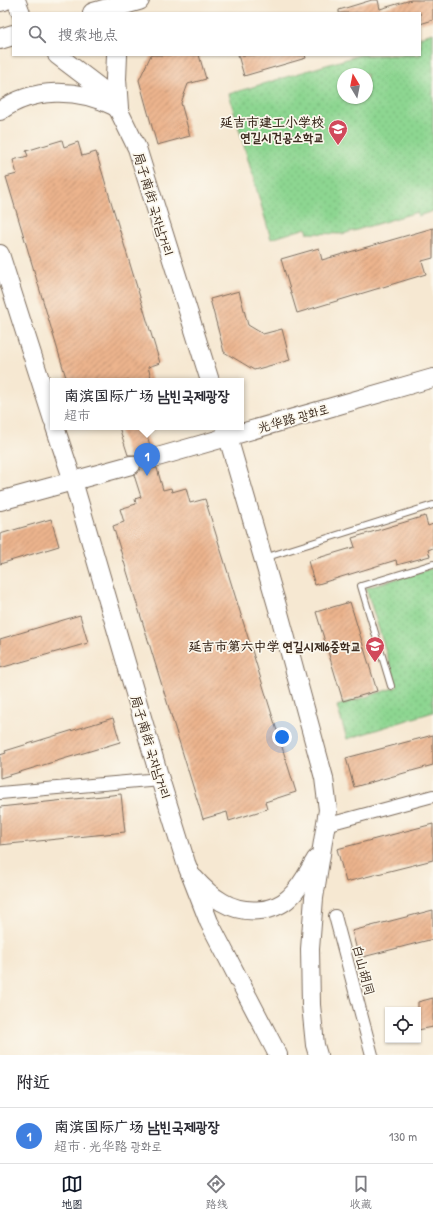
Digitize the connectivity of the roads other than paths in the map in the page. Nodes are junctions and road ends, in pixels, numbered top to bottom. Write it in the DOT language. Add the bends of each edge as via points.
graph roads {
  1 [pos="4,0"];
  2 [pos="16,0"];
  3 [pos="0,1"];
  4 [pos="130,6"];
  5 [pos="21,12"];
  6 [pos="98,12"];
  7 [pos="12,35"];
  8 [pos="0,39"];
  9 [pos="58,56"];
  10 [pos="117,56"];
  11 [pos="118,108"];
  12 [pos="0,111"];
  13 [pos="0,254"];
  14 [pos="209,378"];
  15 [pos="433,378"];
  16 [pos="50,411"];
  17 [pos="244,427"];
  18 [pos="56,430"];
  19 [pos="226,432"];
  20 [pos="154,458"];
  21 [pos="131,464"];
  22 [pos="73,481"];
  23 [pos="0,501"];
  24 [pos="433,505"];
  25 [pos="263,558"];
  26 [pos="433,564"];
  27 [pos="391,686"];
  28 [pos="160,779"];
  29 [pos="0,793"];
  30 [pos="433,796"];
  31 [pos="325,825"];
  32 [pos="321,850"];
  33 [pos="191,875"];
  34 [pos="335,916"];
  35 [pos="278,1055"];
  36 [pos="318,1055"];
  37 [pos="372,1055"];
  1 -- 3 [label="main road"];
  2 -- 5 [label="main road"];
  4 -- 6 [label="main road"];
  7 -- 8 [label="main road"];
  9 -- 11 [label="main road, 局子南街 국자남거리" via="107,93"];
  10 -- 11 [label="main road"];
  11 -- 12 [label="main road" via="89,96 49,93 28,97"];
  11 -- 14 [label="main road, 局子南街 국자남거리" via="137,148"];
  13 -- 16 [label="main road"];
  15 -- 17 [label="main road, 光华路 광화로"];
  18 -- 22 [label="main road, 局子南街 국자남거리"];
  19 -- 20 [label="main road, 光华路 광화로"];
  19 -- 25 [label="main road"];
  21 -- 22 [label="main road"];
  22 -- 23 [label="main road"];
  22 -- 28 [label="main road, 局子南街 국자남거리"];
  24 -- 25 [label="lane"];
  25 -- 31 [label="main road" via="324,778 328,810"];
  26 -- 27 [label="lane" via="361,586"];
  28 -- 29 [label="street"];
  28 -- 33 [label="main road, 局子南街 국자남거리"];
  30 -- 31 [label="street"];
  31 -- 32 [label="main road"];
  32 -- 33 [label="main road" via="301,885 281,904 268,909 246,910 222,903 204,890"];
  32 -- 36 [label="main road" via="310,949 311,1005"];
  33 -- 35 [label="main road, 局子南街 국자남거리" via="209,922"];
  34 -- 37 [label="street, 白山胡同"];
}
